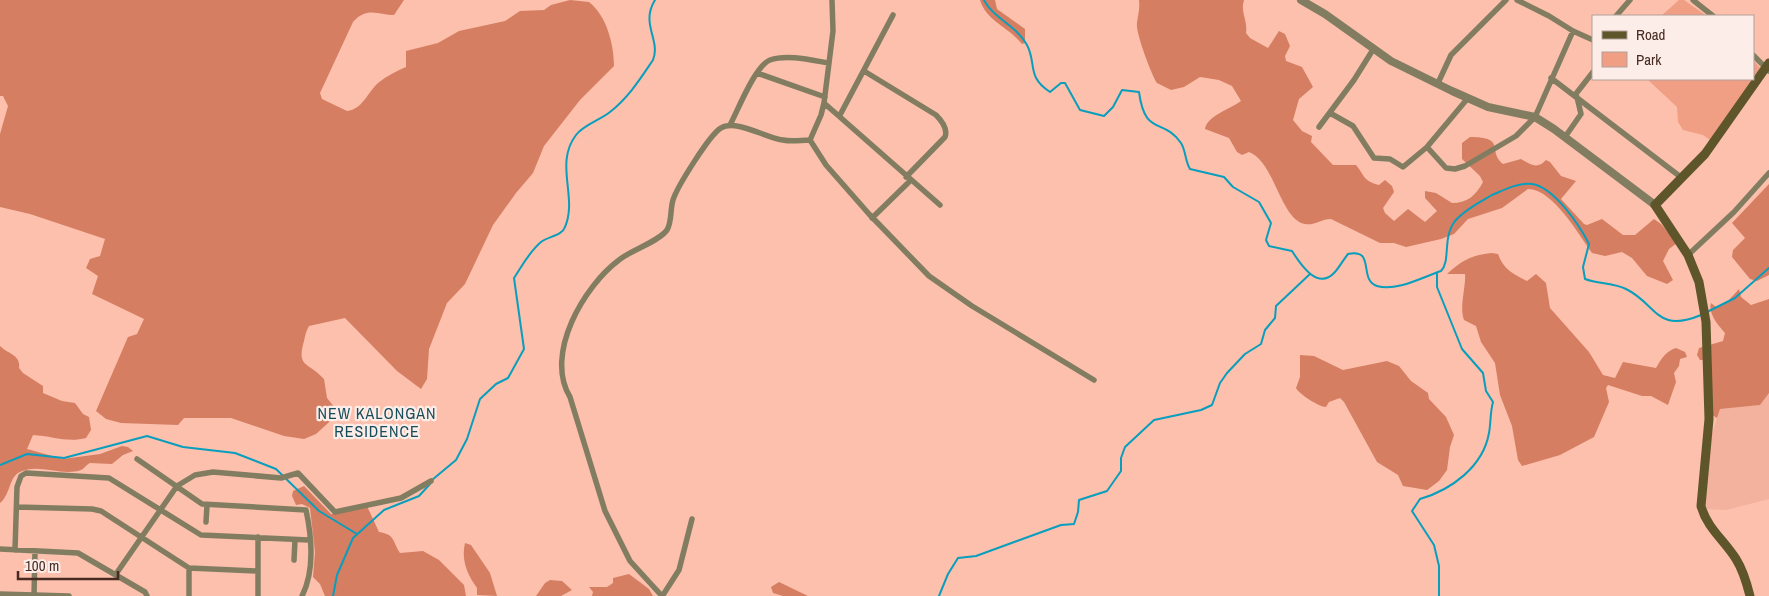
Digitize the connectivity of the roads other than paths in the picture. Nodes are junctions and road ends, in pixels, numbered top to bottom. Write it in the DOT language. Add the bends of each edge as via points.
graph roads {
  1 [pos="832,0"];
  2 [pos="1303,0"];
  3 [pos="1506,0"];
  4 [pos="1517,0"];
  5 [pos="1630,0"];
  6 [pos="1693,0"];
  7 [pos="893,15"];
  8 [pos="1617,15"];
  9 [pos="1712,15"];
  10 [pos="1573,31"];
  11 [pos="1592,40"];
  12 [pos="1374,48"];
  13 [pos="1754,56"];
  14 [pos="828,63"];
  15 [pos="1768,67"];
  16 [pos="864,71"];
  17 [pos="1592,73"];
  18 [pos="757,74"];
  19 [pos="1551,78"];
  20 [pos="1438,83"];
  21 [pos="1576,96"];
  22 [pos="1468,98"];
  23 [pos="824,100"];
  24 [pos="1330,112"];
  25 [pos="840,115"];
  26 [pos="1535,117"];
  27 [pos="730,125"];
  28 [pos="1319,127"];
  29 [pos="1566,137"];
  30 [pos="810,140"];
  31 [pos="1427,147"];
  32 [pos="1769,173"];
  33 [pos="1682,178"];
  34 [pos="908,179"];
  35 [pos="940,205"];
  36 [pos="1655,205"];
  37 [pos="872,218"];
  38 [pos="1688,254"];
  39 [pos="1094,380"];
  40 [pos="137,459"];
  41 [pos="431,481"];
  42 [pos="177,486"];
  43 [pos="207,505"];
  44 [pos="17,507"];
  45 [pos="160,508"];
  46 [pos="692,519"];
  47 [pos="206,522"];
  48 [pos="258,537"];
  49 [pos="142,538"];
  50 [pos="295,540"];
  51 [pos="309,540"];
  52 [pos="0,549"];
  53 [pos="15,550"];
  54 [pos="35,551"];
  55 [pos="294,560"];
  56 [pos="189,568"];
  57 [pos="258,571"];
  58 [pos="116,574"];
  59 [pos="0,594"];
  60 [pos="34,595"];
  61 [pos="66,596"];
  62 [pos="147,596"];
  63 [pos="189,596"];
  64 [pos="258,596"];
  65 [pos="302,596"];
  66 [pos="662,596"];
  67 [pos="1750,596"];
  1 -- 14 [label="street" via="833,31"];
  2 -- 12 [label="street"];
  3 -- 20 [label="street" via="1451,55"];
  4 -- 10 [label="street"];
  5 -- 8 [label="street"];
  6 -- 9 [label="street"];
  7 -- 16 [label="street"];
  10 -- 11 [label="street"];
  10 -- 19 [label="street"];
  12 -- 20 [label="street"];
  12 -- 24 [label="street"];
  13 -- 15 [label="street"];
  14 -- 18 [label="street" via="776,59 765,63"];
  14 -- 23 [label="street"];
  15 -- 33 [label="main road" via="1728,124"];
  16 -- 25 [label="street"];
  16 -- 34 [label="street" via="936,115 947,132"];
  17 -- 21 [label="street"];
  18 -- 23 [label="street"];
  18 -- 27 [label="street"];
  19 -- 21 [label="street"];
  19 -- 26 [label="street"];
  20 -- 22 [label="street"];
  21 -- 29 [label="street" via="1580,114"];
  21 -- 33 [label="street"];
  22 -- 26 [label="street" via="1488,107"];
  22 -- 31 [label="street"];
  23 -- 25 [label="street"];
  23 -- 30 [label="street"];
  24 -- 28 [label="street"];
  24 -- 31 [label="street" via="1353,126 1376,159 1390,159 1396,165 1405,166"];
  25 -- 34 [label="street"];
  26 -- 29 [label="street"];
  26 -- 31 [label="street" via="1509,141 1455,170 1446,168"];
  27 -- 30 [label="street" via="783,140"];
  27 -- 66 [label="street" via="720,128 710,139 682,182 673,198 664,234 618,260 591,287 572,319 563,361 564,388 570,397 605,511 633,566"];
  29 -- 36 [label="street"];
  30 -- 37 [label="street" via="826,165"];
  32 -- 38 [label="street" via="1734,212"];
  33 -- 36 [label="main road"];
  34 -- 35 [label="street"];
  34 -- 37 [label="street"];
  36 -- 38 [label="main road"];
  37 -- 39 [label="street" via="929,276"];
  38 -- 67 [label="main road" via="1699,282 1706,322 1709,419 1701,506 1704,518 1735,557"];
  40 -- 42 [label="street"];
  41 -- 42 [label="street" via="401,498 335,512 298,473 281,478 203,473"];
  42 -- 43 [label="street"];
  42 -- 45 [label="street"];
  43 -- 47 [label="street"];
  43 -- 51 [label="street" via="303,509"];
  44 -- 45 [label="street" via="17,486 20,476 26,473 109,478"];
  44 -- 49 [label="street" via="97,510"];
  44 -- 53 [label="street"];
  45 -- 48 [label="street" via="201,535"];
  45 -- 49 [label="street"];
  46 -- 66 [label="street" via="679,570"];
  48 -- 50 [label="street"];
  48 -- 57 [label="street"];
  49 -- 56 [label="street"];
  49 -- 58 [label="street"];
  50 -- 51 [label="street"];
  50 -- 55 [label="street"];
  51 -- 65 [label="street" via="309,582"];
  52 -- 53 [label="street"];
  53 -- 54 [label="street"];
  54 -- 58 [label="street" via="78,553"];
  54 -- 60 [label="street"];
  56 -- 57 [label="street"];
  56 -- 63 [label="street"];
  57 -- 64 [label="street"];
  58 -- 62 [label="street"];
  59 -- 60 [label="street"];
  60 -- 61 [label="street"];
}
